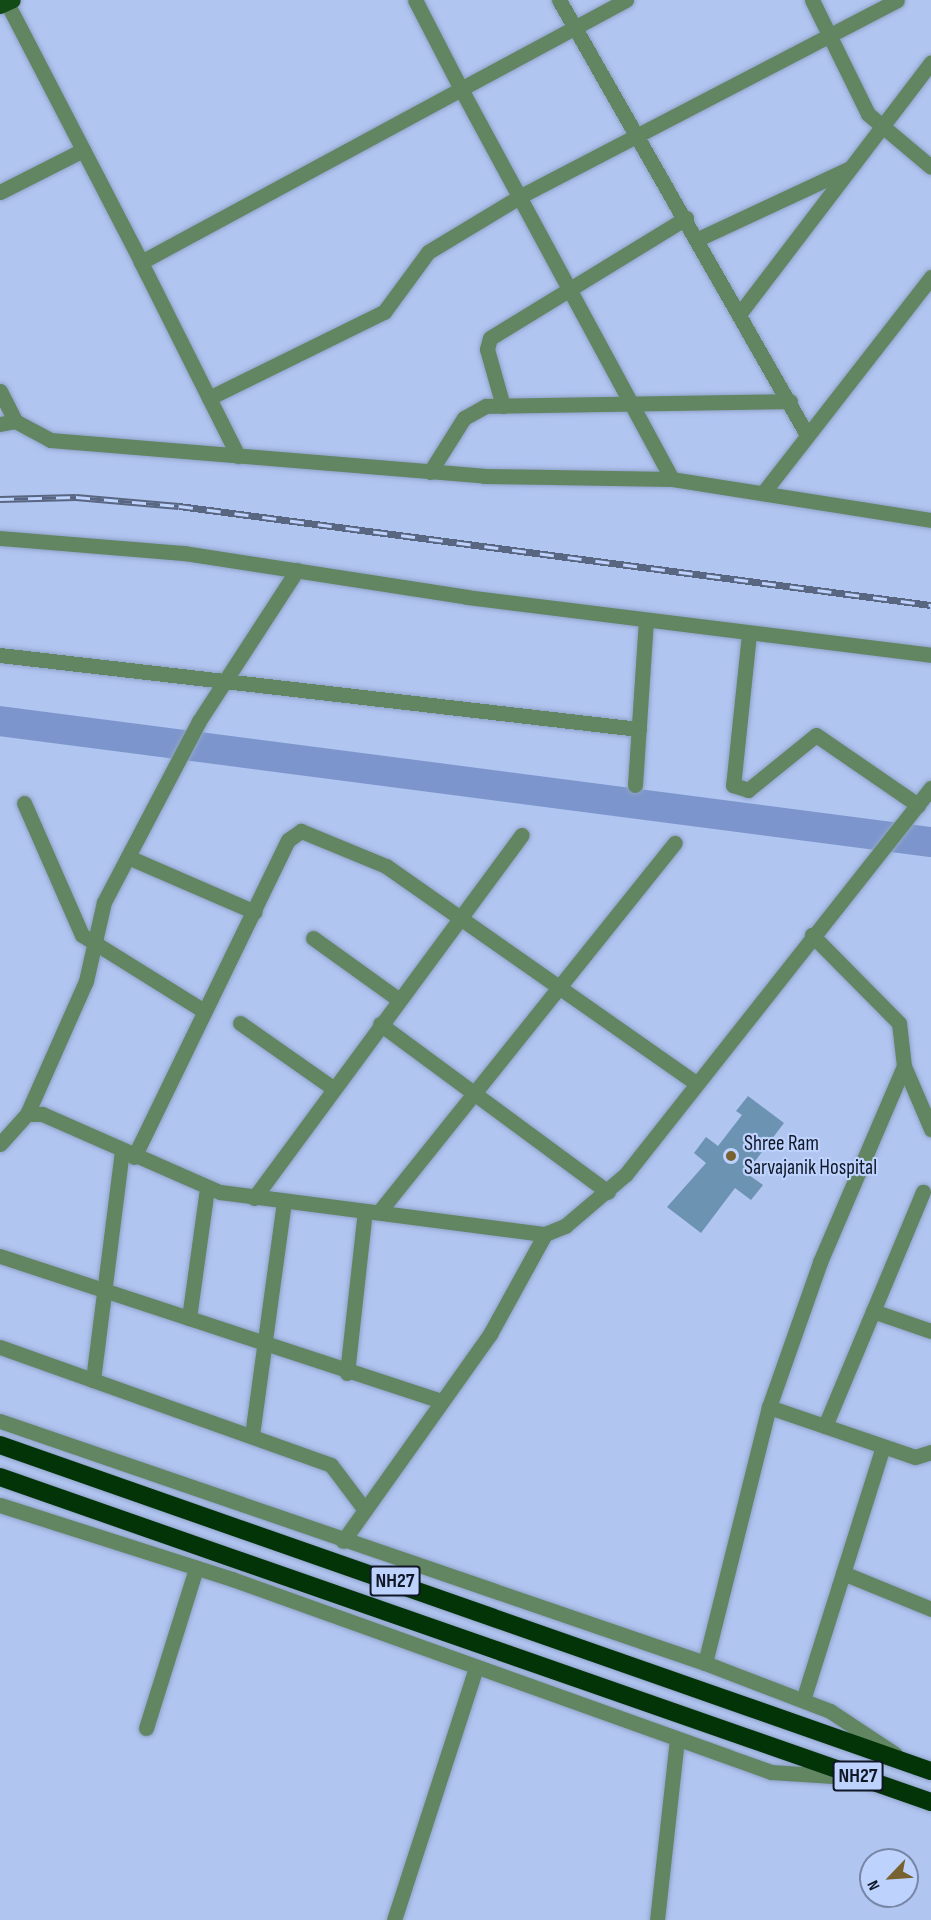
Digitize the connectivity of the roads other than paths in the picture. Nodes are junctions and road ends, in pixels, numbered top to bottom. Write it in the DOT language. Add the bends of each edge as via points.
graph roads {
  1 [pos="559,0"];
  2 [pos="626,0"];
  3 [pos="812,0"];
  4 [pos="897,0"];
  5 [pos="420,2"];
  6 [pos="7,3"];
  7 [pos="573,27"];
  8 [pos="830,36"];
  9 [pos="931,62"];
  10 [pos="461,89"];
  11 [pos="882,128"];
  12 [pos="635,132"];
  13 [pos="83,150"];
  14 [pos="931,167"];
  15 [pos="852,168"];
  16 [pos="0,192"];
  17 [pos="519,197"];
  18 [pos="686,218"];
  19 [pos="698,239"];
  20 [pos="141,262"];
  21 [pos="930,279"];
  22 [pos="567,287"];
  23 [pos="740,313"];
  24 [pos="0,391"];
  25 [pos="209,398"];
  26 [pos="790,401"];
  27 [pos="503,406"];
  28 [pos="628,406"];
  29 [pos="15,421"];
  30 [pos="0,424"];
  31 [pos="807,434"];
  32 [pos="238,456"];
  33 [pos="430,472"];
  34 [pos="672,479"];
  35 [pos="763,494"];
  36 [pos="931,520"];
  37 [pos="0,538"];
  38 [pos="297,570"];
  39 [pos="646,620"];
  40 [pos="749,634"];
  41 [pos="0,655"];
  42 [pos="931,655"];
  43 [pos="227,678"];
  44 [pos="639,729"];
  45 [pos="635,785"];
  46 [pos="926,797"];
  47 [pos="24,803"];
  48 [pos="522,835"];
  49 [pos="675,843"];
  50 [pos="128,857"];
  51 [pos="255,912"];
  52 [pos="462,915"];
  53 [pos="812,935"];
  54 [pos="313,938"];
  55 [pos="92,943"];
  56 [pos="561,987"];
  57 [pos="398,999"];
  58 [pos="204,1011"];
  59 [pos="240,1023"];
  60 [pos="380,1024"];
  61 [pos="904,1066"];
  62 [pos="696,1083"];
  63 [pos="333,1088"];
  64 [pos="475,1093"];
  65 [pos="27,1114"];
  66 [pos="931,1129"];
  67 [pos="0,1144"];
  68 [pos="128,1154"];
  69 [pos="207,1188"];
  70 [pos="608,1192"];
  71 [pos="922,1192"];
  72 [pos="254,1197"];
  73 [pos="284,1201"];
  74 [pos="372,1211"];
  75 [pos="545,1234"];
  76 [pos="0,1256"];
  77 [pos="106,1289"];
  78 [pos="873,1311"];
  79 [pos="189,1318"];
  80 [pos="931,1331"];
  81 [pos="266,1345"];
  82 [pos="0,1347"];
  83 [pos="348,1373"];
  84 [pos="93,1380"];
  85 [pos="442,1401"];
  86 [pos="769,1407"];
  87 [pos="0,1421"];
  88 [pos="825,1426"];
  89 [pos="252,1435"];
  90 [pos="0,1445"];
  91 [pos="883,1446"];
  92 [pos="931,1452"];
  93 [pos="0,1477"];
  94 [pos="0,1505"];
  95 [pos="365,1510"];
  96 [pos="343,1541"];
  97 [pos="196,1568"];
  98 [pos="843,1573"];
  99 [pos="931,1608"];
  100 [pos="705,1663"];
  101 [pos="476,1667"];
  102 [pos="803,1700"];
  103 [pos="146,1728"];
  104 [pos="677,1739"];
  105 [pos="909,1763"];
  106 [pos="931,1771"];
  107 [pos="866,1779"];
  108 [pos="931,1802"];
  109 [pos="394,1920"];
  110 [pos="657,1920"];
  1 -- 7 [label="street"];
  2 -- 7 [label="street"];
  3 -- 8 [label="street"];
  4 -- 8 [label="street"];
  5 -- 10 [label="street"];
  6 -- 13 [label="street"];
  7 -- 10 [label="street"];
  7 -- 12 [label="street"];
  8 -- 11 [label="street" via="868,114"];
  8 -- 12 [label="street"];
  9 -- 11 [label="street"];
  10 -- 17 [label="street"];
  10 -- 20 [label="street"];
  11 -- 14 [label="street"];
  11 -- 15 [label="street"];
  12 -- 17 [label="street"];
  12 -- 18 [label="street"];
  13 -- 16 [label="street"];
  13 -- 20 [label="street"];
  15 -- 19 [label="street"];
  15 -- 23 [label="street"];
  17 -- 22 [label="street"];
  17 -- 25 [label="street" via="428,252 384,312"];
  18 -- 19 [label="street"];
  18 -- 22 [label="street"];
  19 -- 23 [label="street"];
  20 -- 25 [label="street"];
  21 -- 31 [label="street"];
  22 -- 27 [label="street" via="490,338 487,349"];
  22 -- 28 [label="street"];
  23 -- 26 [label="street"];
  24 -- 29 [label="street"];
  25 -- 32 [label="street"];
  26 -- 28 [label="street"];
  26 -- 31 [label="street"];
  27 -- 28 [label="street"];
  27 -- 33 [label="street" via="473,410"];
  28 -- 34 [label="street"];
  29 -- 30 [label="street"];
  29 -- 32 [label="street" via="50,440"];
  31 -- 35 [label="street"];
  32 -- 33 [label="street"];
  33 -- 34 [label="street"];
  34 -- 35 [label="street"];
  35 -- 36 [label="street"];
  37 -- 38 [label="street" via="152,549"];
  38 -- 39 [label="street"];
  38 -- 43 [label="street"];
  39 -- 40 [label="street"];
  39 -- 44 [label="street"];
  40 -- 42 [label="street"];
  40 -- 46 [label="street" via="733,785 748,790 816,735"];
  41 -- 43 [label="street"];
  43 -- 44 [label="street"];
  43 -- 50 [label="street" via="192,731"];
  44 -- 45 [label="street"];
  46 -- 53 [label="street"];
  47 -- 55 [label="street" via="76,926"];
  48 -- 52 [label="street"];
  49 -- 56 [label="street"];
  50 -- 51 [label="street"];
  50 -- 55 [label="street" via="98,916"];
  51 -- 52 [label="street" via="288,840 301,831 365,855"];
  51 -- 58 [label="street"];
  52 -- 56 [label="street"];
  52 -- 57 [label="street"];
  53 -- 61 [label="street" via="899,1023"];
  53 -- 62 [label="street"];
  54 -- 57 [label="street"];
  55 -- 58 [label="street"];
  55 -- 65 [label="street" via="86,981"];
  56 -- 62 [label="street"];
  56 -- 64 [label="street"];
  57 -- 60 [label="street"];
  58 -- 68 [label="street"];
  59 -- 63 [label="street"];
  60 -- 63 [label="street"];
  60 -- 64 [label="street"];
  61 -- 66 [label="street"];
  61 -- 86 [label="street" via="820,1262"];
  62 -- 70 [label="street"];
  63 -- 72 [label="street"];
  64 -- 70 [label="street"];
  64 -- 74 [label="street"];
  65 -- 67 [label="street"];
  65 -- 68 [label="street" via="42,1114"];
  68 -- 69 [label="street"];
  68 -- 77 [label="street"];
  69 -- 72 [label="street"];
  69 -- 79 [label="street"];
  70 -- 75 [label="street" via="565,1226"];
  71 -- 78 [label="street"];
  72 -- 73 [label="street"];
  73 -- 74 [label="street"];
  73 -- 81 [label="street"];
  74 -- 75 [label="street"];
  74 -- 83 [label="street"];
  75 -- 85 [label="street" via="490,1334"];
  76 -- 77 [label="street"];
  77 -- 79 [label="street"];
  77 -- 84 [label="street"];
  78 -- 80 [label="street"];
  78 -- 88 [label="street"];
  79 -- 81 [label="street"];
  81 -- 83 [label="street"];
  81 -- 89 [label="street"];
  82 -- 84 [label="street"];
  83 -- 85 [label="street"];
  84 -- 89 [label="street"];
  85 -- 95 [label="street"];
  86 -- 88 [label="street"];
  86 -- 100 [label="street"];
  87 -- 96 [label="street"];
  88 -- 91 [label="street"];
  89 -- 95 [label="street" via="331,1465"];
  90 -- 105 [label="highway, NH27"];
  91 -- 92 [label="street" via="922,1458"];
  91 -- 98 [label="street"];
  93 -- 107 [label="highway, NH27"];
  94 -- 97 [label="street"];
  95 -- 96 [label="street"];
  96 -- 100 [label="street"];
  97 -- 101 [label="street"];
  97 -- 103 [label="street"];
  98 -- 99 [label="street"];
  98 -- 102 [label="street"];
  100 -- 102 [label="street"];
  101 -- 104 [label="street"];
  101 -- 109 [label="street"];
  102 -- 105 [label="street" via="830,1711"];
  104 -- 107 [label="street" via="771,1772"];
  104 -- 110 [label="street"];
  105 -- 106 [label="highway, NH27"];
  107 -- 108 [label="highway, NH27"];
}
